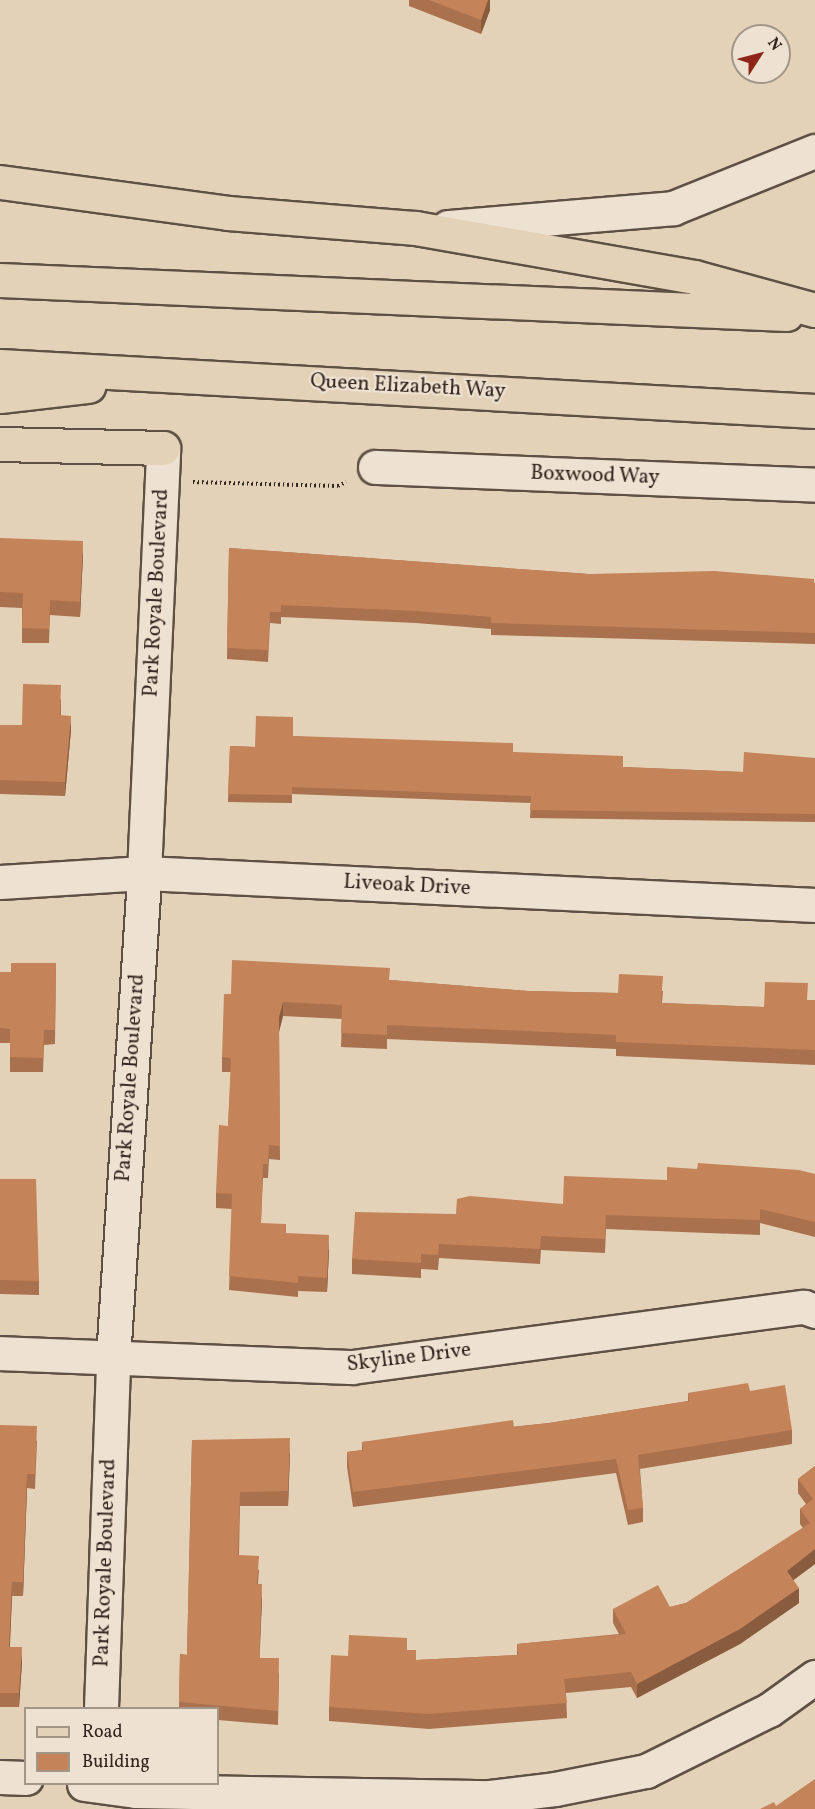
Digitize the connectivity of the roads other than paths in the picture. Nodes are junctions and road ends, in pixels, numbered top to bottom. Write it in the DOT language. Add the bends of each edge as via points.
graph roads {
  1 [pos="815,151"];
  2 [pos="0,182"];
  3 [pos="416,228"];
  4 [pos="0,280"];
  5 [pos="815,310"];
  6 [pos="815,315"];
  7 [pos="0,366"];
  8 [pos="188,374"];
  9 [pos="0,396"];
  10 [pos="815,411"];
  11 [pos="0,444"];
  12 [pos="163,448"];
  13 [pos="375,467"];
  14 [pos="815,485"];
  15 [pos="144,873"];
  16 [pos="0,882"];
  17 [pos="815,905"];
  18 [pos="815,1311"];
  19 [pos="0,1353"];
  20 [pos="113,1358"];
  21 [pos="815,1677"];
  22 [pos="101,1707"];
  23 [pos="0,1777"];
  24 [pos="24,1778"];
  25 [pos="94,1790"];
  1 -- 3 [label="street" via="673,207 573,220"];
  2 -- 3 [label="main road" via="228,213"];
  3 -- 5 [label="main road" via="694,277"];
  4 -- 6 [label="main road"];
  7 -- 8 [label="main road, Queen Elizabeth Way"];
  8 -- 9 [label="main road"];
  8 -- 10 [label="main road, Queen Elizabeth Way"];
  11 -- 12 [label="main road"];
  12 -- 15 [label="street, Park Royale Boulevard"];
  13 -- 14 [label="street, Boxwood Way"];
  15 -- 16 [label="street, Liveoak Drive"];
  15 -- 17 [label="street, Liveoak Drive"];
  15 -- 20 [label="street, Park Royale Boulevard"];
  18 -- 20 [label="street, Skyline Drive" via="804,1307 352,1367"];
  19 -- 20 [label="street, Skyline Drive"];
  20 -- 22 [label="street, Park Royale Boulevard"];
  21 -- 25 [label="street" via="769,1710 646,1771 555,1789 490,1797"];
  23 -- 24 [label="street"];
}
